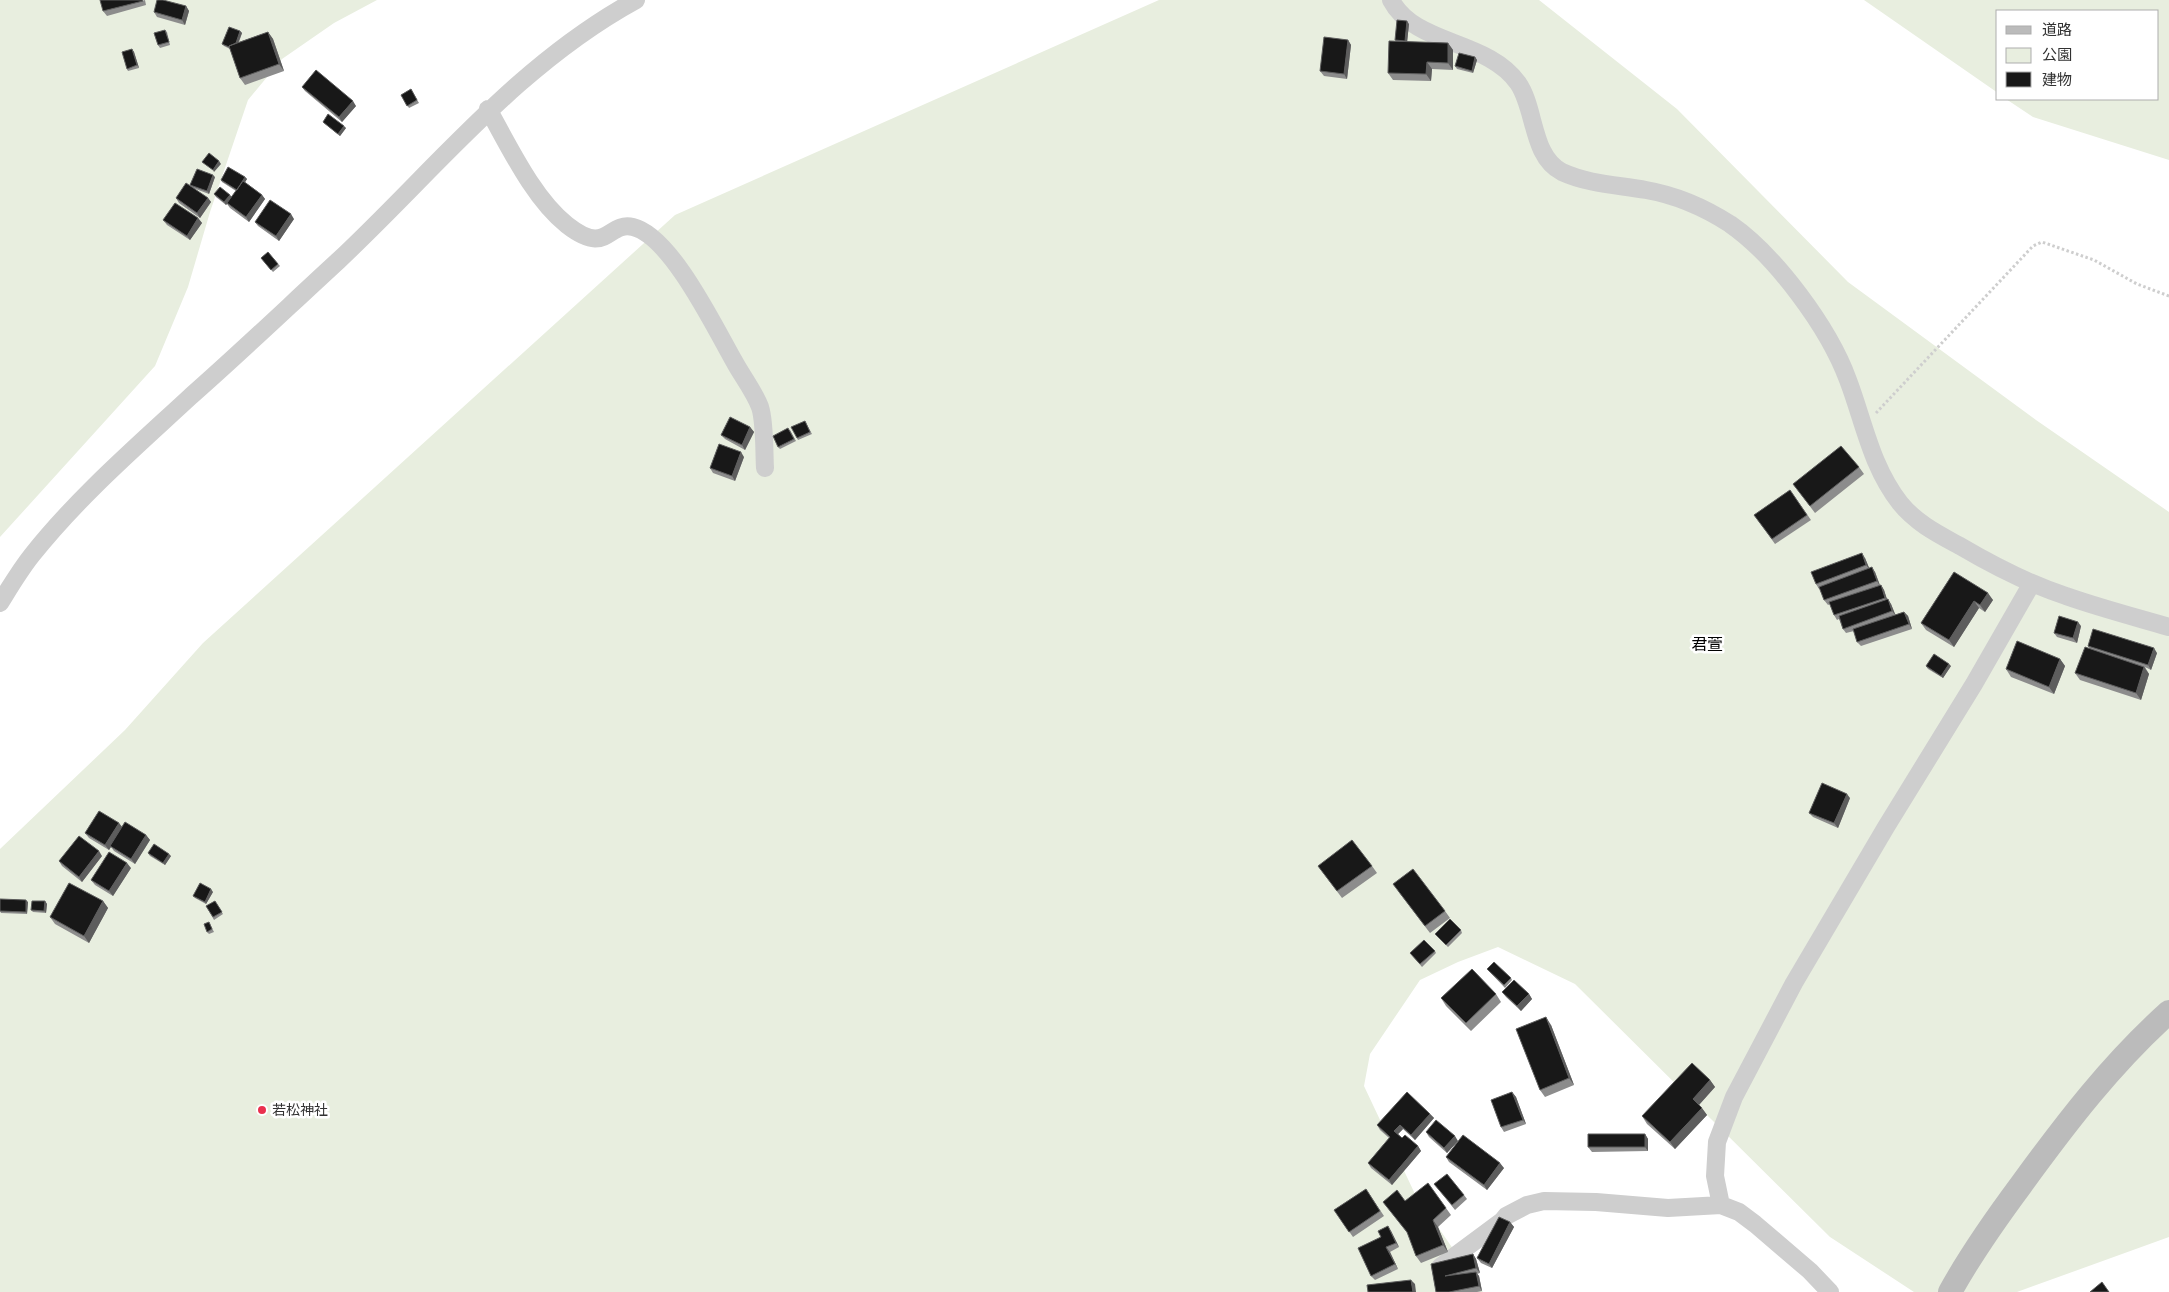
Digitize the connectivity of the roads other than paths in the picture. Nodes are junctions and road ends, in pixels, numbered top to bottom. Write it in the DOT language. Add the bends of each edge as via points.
graph roads {
  1 [pos="636,0"];
  2 [pos="1391,0"];
  3 [pos="488,110"];
  4 [pos="765,468"];
  5 [pos="2032,583"];
  6 [pos="0,603"];
  7 [pos="2169,627"];
  8 [pos="2169,1012"];
  9 [pos="1721,1205"];
  10 [pos="1440,1267"];
  11 [pos="1830,1292"];
  12 [pos="1950,1292"];
  1 -- 3 [label="street" via="547,58"];
  2 -- 5 [label="street" via="1412,24 1488,57 1511,75 1520,85 1543,152 1552,165 1591,182 1650,190 1676,198 1715,216 1747,238 1787,281 1823,330 1847,376 1876,465 1900,504 1920,524"];
  3 -- 4 [label="street" via="525,175 566,224 584,236 596,239 623,227 633,227 659,244 669,255 697,295 760,408"];
  3 -- 6 [label="street" via="407,195 76,503 30,557"];
  5 -- 7 [label="street" via="2064,596"];
  5 -- 9 [label="street" via="1794,983 1734,1097 1717,1142 1716,1176"];
  8 -- 12 [label="street" via="2094,1089 2056,1136 1974,1248"];
  9 -- 10 [label="street" via="1668,1208 1544,1201 1527,1205 1506,1216"];
  9 -- 11 [label="street" via="1739,1212 1755,1224"];
}
